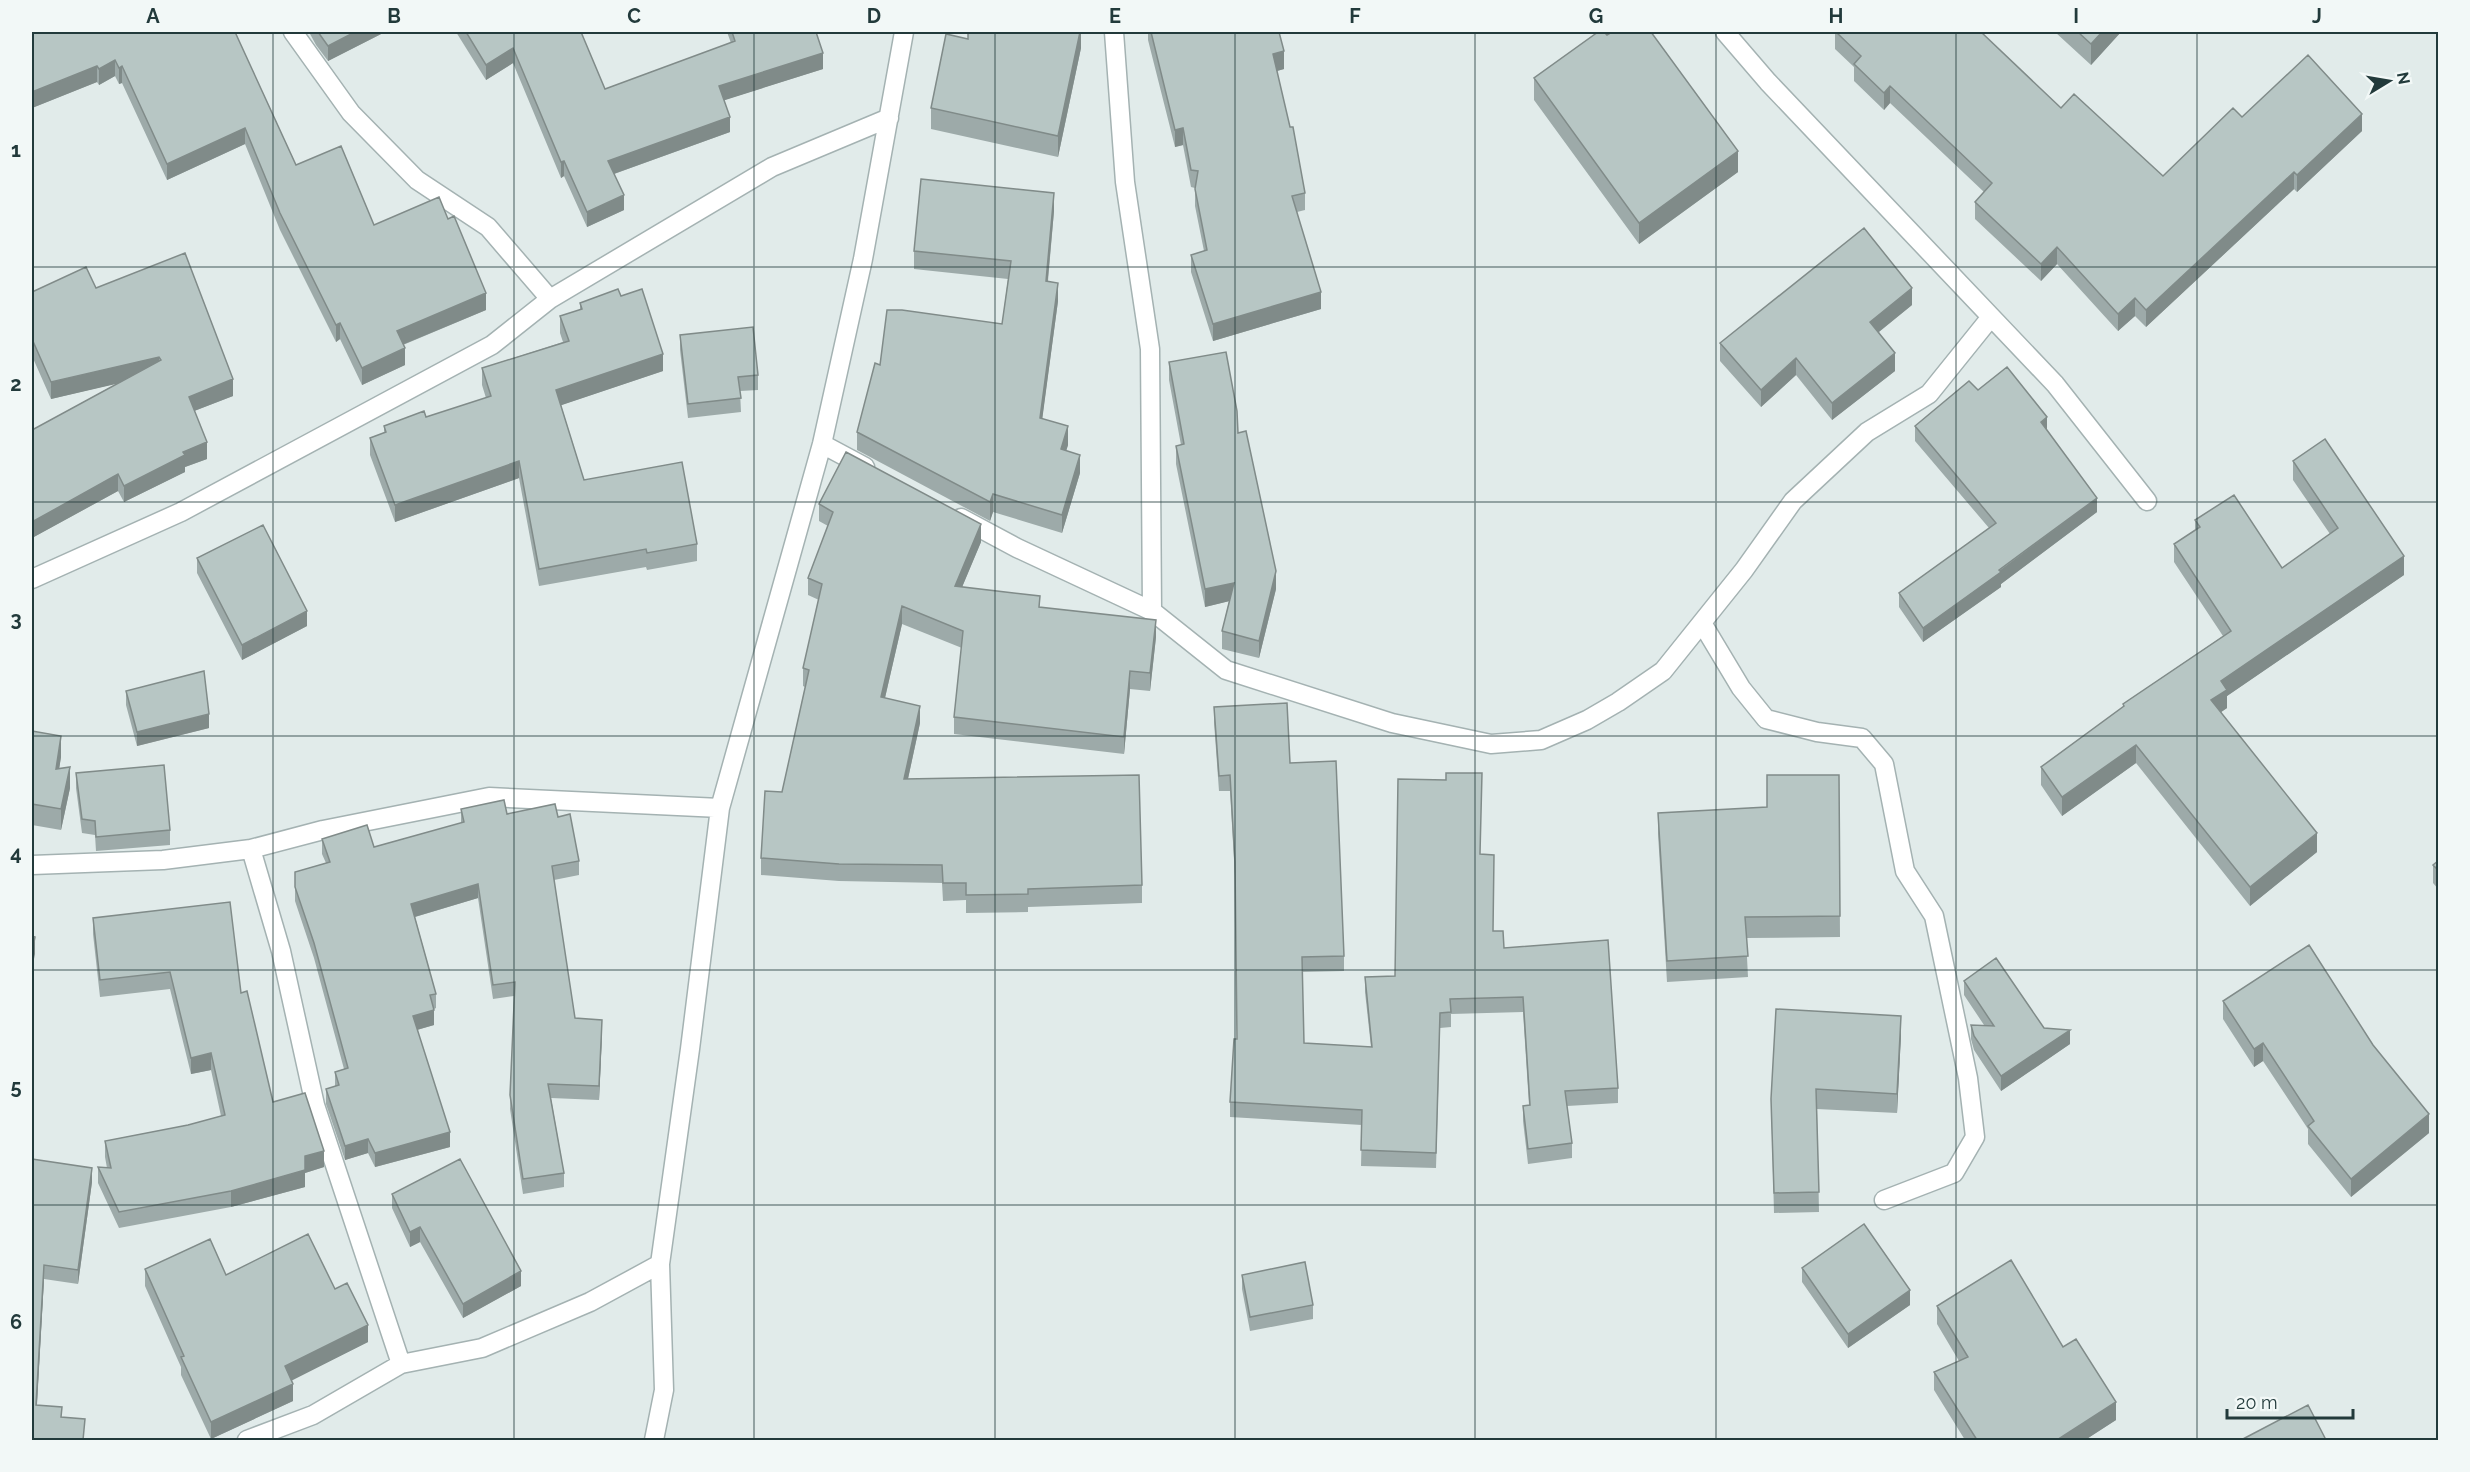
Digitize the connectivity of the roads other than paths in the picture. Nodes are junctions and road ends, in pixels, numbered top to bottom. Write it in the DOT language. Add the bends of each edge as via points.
graph roads {
  1 [pos="293,32"];
  2 [pos="904,32"];
  3 [pos="1114,32"];
  4 [pos="1725,32"];
  5 [pos="889,117"];
  6 [pos="550,298"];
  7 [pos="1991,317"];
  8 [pos="822,444"];
  9 [pos="884,476"];
  10 [pos="2147,501"];
  11 [pos="945,509"];
  12 [pos="32,579"];
  13 [pos="1152,611"];
  14 [pos="1702,623"];
  15 [pos="720,808"];
  16 [pos="251,849"];
  17 [pos="32,864"];
  18 [pos="1884,1200"];
  19 [pos="660,1264"];
  20 [pos="401,1364"];
  21 [pos="247,1440"];
  22 [pos="654,1440"];
  1 -- 6 [label="street" via="351,113 417,180 488,227"];
  2 -- 5 [label="street"];
  3 -- 13 [label="street" via="1125,182 1150,350"];
  4 -- 7 [label="street"];
  5 -- 6 [label="street" via="772,167"];
  5 -- 8 [label="street"];
  6 -- 12 [label="street" via="492,345 461,362 181,512"];
  7 -- 10 [label="street" via="2055,384"];
  7 -- 14 [label="street" via="1929,394 1867,432 1793,501"];
  8 -- 9 [label="street"];
  8 -- 15 [label="street"];
  11 -- 13 [label="street" via="1017,548"];
  13 -- 14 [label="street" via="1226,670 1392,723 1491,744 1541,740 1587,720 1663,671"];
  14 -- 18 [label="street" via="1741,688 1766,719 1862,738 1884,764 1905,871 1934,916 1968,1078 1976,1137 1954,1173"];
  15 -- 16 [label="street" via="489,797 323,830"];
  15 -- 19 [label="street"];
  16 -- 17 [label="street" via="163,860"];
  16 -- 20 [label="street" via="281,951 315,1105"];
  19 -- 20 [label="street" via="590,1302 482,1348"];
  19 -- 22 [label="street" via="664,1390"];
  20 -- 21 [label="street" via="313,1415"];
}
